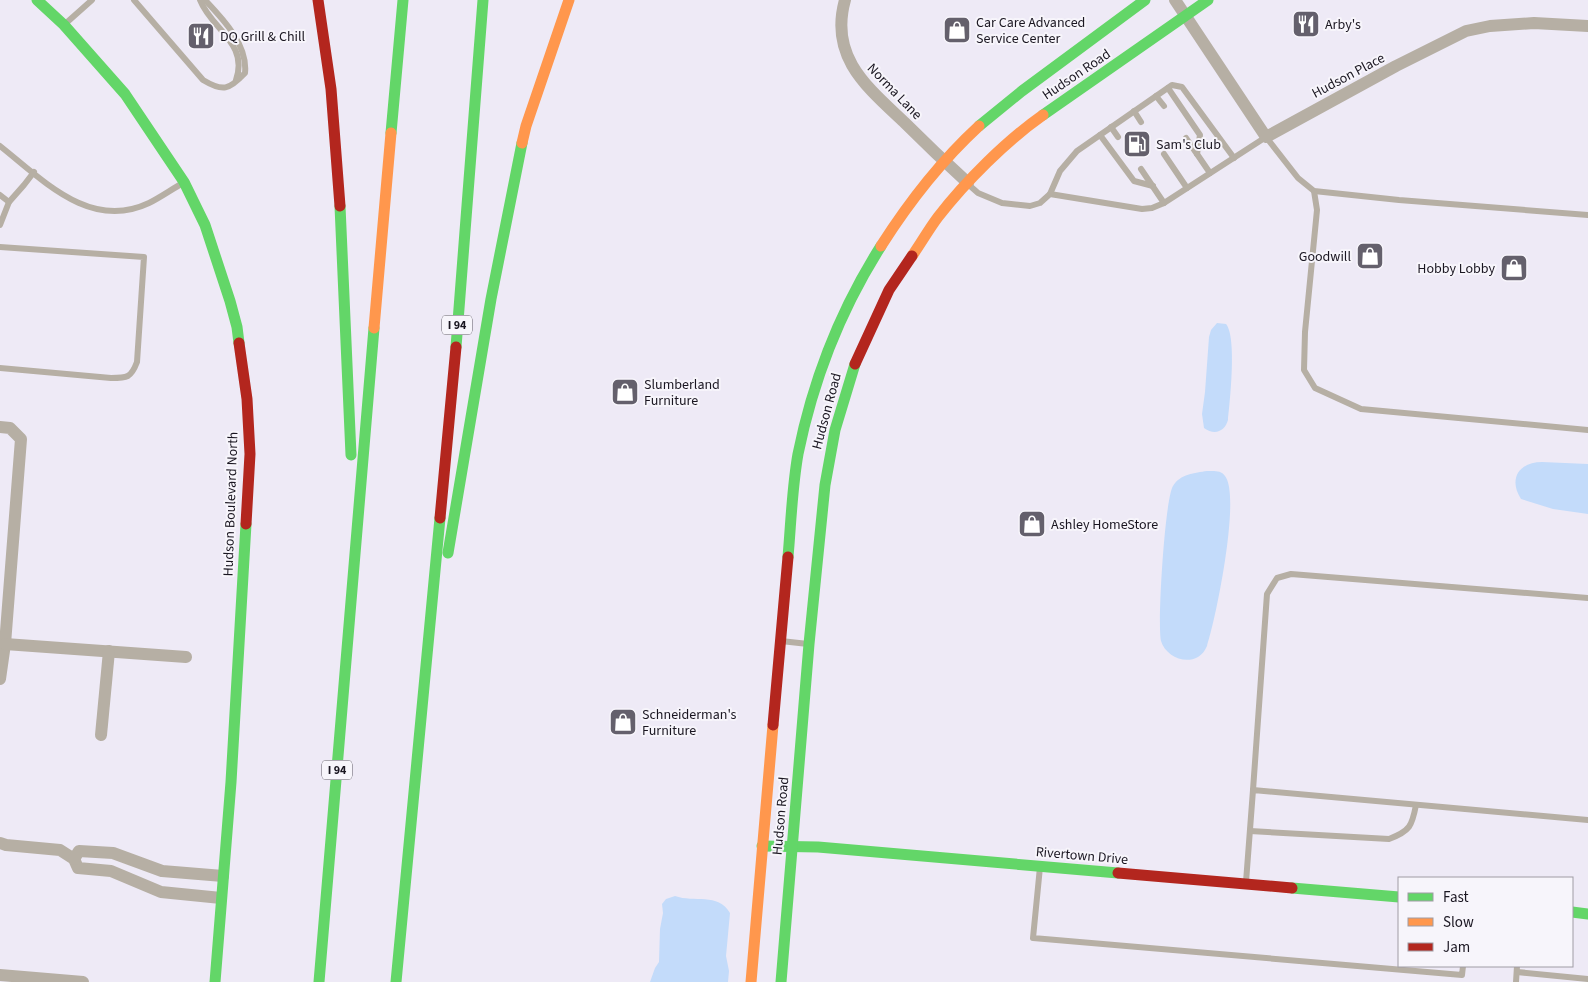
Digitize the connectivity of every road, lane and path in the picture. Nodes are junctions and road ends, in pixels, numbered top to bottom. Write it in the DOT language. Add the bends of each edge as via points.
graph roads {
  1 [pos="37,0"];
  2 [pos="92,0"];
  3 [pos="134,0"];
  4 [pos="200,0"];
  5 [pos="205,0"];
  6 [pos="318,0"];
  7 [pos="403,0"];
  8 [pos="483,0"];
  9 [pos="569,0"];
  10 [pos="845,0"];
  11 [pos="1145,0"];
  12 [pos="1175,0"];
  13 [pos="1208,0"];
  14 [pos="1185,16"];
  15 [pos="64,25"];
  16 [pos="1588,26"];
  17 [pos="235,83"];
  18 [pos="1168,88"];
  19 [pos="1156,96"];
  20 [pos="1164,106"];
  21 [pos="1134,112"];
  22 [pos="1141,122"];
  23 [pos="1111,127"];
  24 [pos="1100,135"];
  25 [pos="1118,137"];
  26 [pos="1266,137"];
  27 [pos="1186,138"];
  28 [pos="0,146"];
  29 [pos="1164,154"];
  30 [pos="1197,154"];
  31 [pos="1234,158"];
  32 [pos="944,161"];
  33 [pos="1141,169"];
  34 [pos="34,172"];
  35 [pos="1210,173"];
  36 [pos="184,182"];
  37 [pos="968,183"];
  38 [pos="1153,186"];
  39 [pos="1187,188"];
  40 [pos="1314,191"];
  41 [pos="1050,194"];
  42 [pos="0,196"];
  43 [pos="9,202"];
  44 [pos="1164,203"];
  45 [pos="1588,215"];
  46 [pos="0,225"];
  47 [pos="0,247"];
  48 [pos="0,368"];
  49 [pos="0,427"];
  50 [pos="1588,430"];
  51 [pos="354,558"];
  52 [pos="1588,598"];
  53 [pos="779,641"];
  54 [pos="5,644"];
  55 [pos="809,644"];
  56 [pos="426,649"];
  57 [pos="109,651"];
  58 [pos="186,657"];
  59 [pos="0,679"];
  60 [pos="101,735"];
  61 [pos="1253,790"];
  62 [pos="1416,805"];
  63 [pos="1588,820"];
  64 [pos="1250,830"];
  65 [pos="0,843"];
  66 [pos="762,846"];
  67 [pos="792,846"];
  68 [pos="113,853"];
  69 [pos="74,858"];
  70 [pos="1040,867"];
  71 [pos="111,871"];
  72 [pos="223,876"];
  73 [pos="1246,883"];
  74 [pos="1398,897"];
  75 [pos="221,898"];
  76 [pos="1573,912"];
  77 [pos="1588,914"];
  78 [pos="1463,967"];
  79 [pos="1517,969"];
  80 [pos="0,975"];
  81 [pos="1462,975"];
  82 [pos="1588,979"];
  83 [pos="83,982"];
  84 [pos="215,982"];
  85 [pos="319,982"];
  86 [pos="396,982"];
  87 [pos="751,982"];
  88 [pos="781,982"];
  89 [pos="1466,982"];
  90 [pos="1516,982"];
  1 -- 15 [label="main road, Hudson Boulevard North"];
  2 -- 15 [label="lane"];
  3 -- 17 [label="lane" via="203,80 216,88 230,87"];
  4 -- 17 [label="lane" via="204,10 233,45 239,72"];
  5 -- 17 [label="lane" via="228,28 244,57 244,73"];
  6 -- 51 [label="main road" via="331,85 345,275"];
  7 -- 51 [label="main road, I 94"];
  8 -- 56 [label="main road, I 94"];
  9 -- 56 [label="main road" via="526,126 490,309 450,542"];
  10 -- 32 [label="street, Norma Lane" via="842,38 854,70 870,90"];
  11 -- 32 [label="main road, Hudson Road" via="980,124"];
  12 -- 14 [label="street"];
  13 -- 14 [label="main road, Hudson Road"];
  14 -- 26 [label="street"];
  14 -- 37 [label="main road, Hudson Road" via="1037,119 1003,147"];
  15 -- 36 [label="main road, Hudson Boulevard North" via="125,94"];
  16 -- 26 [label="street, Hudson Place" via="1534,23 1466,31"];
  18 -- 19 [label="lane"];
  18 -- 30 [label="lane" via="1200,135"];
  18 -- 31 [label="lane" via="1172,85 1182,87"];
  19 -- 20 [label="lane"];
  19 -- 21 [label="lane"];
  21 -- 22 [label="lane"];
  21 -- 23 [label="lane"];
  23 -- 24 [label="lane"];
  23 -- 25 [label="lane"];
  24 -- 38 [label="lane" via="1134,181"];
  24 -- 41 [label="lane" via="1077,151 1060,171"];
  26 -- 31 [label="lane"];
  26 -- 40 [label="lane" via="1298,178"];
  27 -- 30 [label="lane"];
  28 -- 34 [label="lane"];
  29 -- 39 [label="lane"];
  30 -- 35 [label="lane"];
  31 -- 35 [label="lane"];
  32 -- 37 [label="street, Norma Lane"];
  32 -- 53 [label="main road, Hudson Road" via="908,206 862,276 827,350 798,455"];
  33 -- 38 [label="lane"];
  34 -- 36 [label="lane" via="68,198 89,208 108,211 148,203"];
  34 -- 43 [label="lane"];
  35 -- 39 [label="lane"];
  36 -- 72 [label="main road, Hudson Boulevard North" via="205,225 230,301 247,399 250,454"];
  37 -- 41 [label="lane" via="978,193 1002,202 1030,206 1040,204"];
  37 -- 55 [label="main road, Hudson Road" via="938,217 889,290 856,360 828,464"];
  38 -- 44 [label="lane"];
  39 -- 44 [label="lane"];
  40 -- 45 [label="lane"];
  40 -- 50 [label="lane" via="1317,210 1304,370 1315,388 1361,409"];
  41 -- 44 [label="lane" via="1142,209"];
  42 -- 43 [label="lane"];
  43 -- 46 [label="lane"];
  47 -- 48 [label="lane" via="144,257 137,362 133,374 125,378 111,378"];
  49 -- 54 [label="street" via="10,428 21,438"];
  51 -- 85 [label="main road, I 94"];
  52 -- 61 [label="lane" via="1291,574 1277,578 1267,594"];
  53 -- 55 [label="lane"];
  53 -- 66 [label="main road, Hudson Road"];
  54 -- 57 [label="street"];
  54 -- 59 [label="street"];
  55 -- 67 [label="main road, Hudson Road"];
  56 -- 86 [label="main road, I 94"];
  57 -- 58 [label="street"];
  57 -- 60 [label="street"];
  61 -- 62 [label="lane"];
  61 -- 64 [label="lane"];
  62 -- 63 [label="lane"];
  62 -- 64 [label="lane" via="1412,824 1389,840"];
  64 -- 73 [label="lane"];
  65 -- 69 [label="street" via="60,850"];
  66 -- 67 [label="main road, Rivertown Drive"];
  66 -- 87 [label="main road, Hudson Road"];
  67 -- 70 [label="main road, Rivertown Drive"];
  67 -- 88 [label="main road, Hudson Road"];
  68 -- 69 [label="street" via="79,851"];
  68 -- 71 [label="lane"];
  68 -- 72 [label="street" via="162,871"];
  69 -- 71 [label="street" via="78,868"];
  70 -- 73 [label="main road, Rivertown Drive"];
  70 -- 81 [label="lane" via="1033,938"];
  71 -- 75 [label="street" via="161,892"];
  72 -- 75 [label="main road, Hudson Boulevard North"];
  73 -- 74 [label="main road, Rivertown Drive"];
  75 -- 84 [label="main road, Hudson Boulevard North"];
  76 -- 77 [label="main road"];
  78 -- 81 [label="lane"];
  79 -- 82 [label="lane"];
  79 -- 90 [label="lane"];
  80 -- 83 [label="street"];
  81 -- 89 [label="lane"];
}
